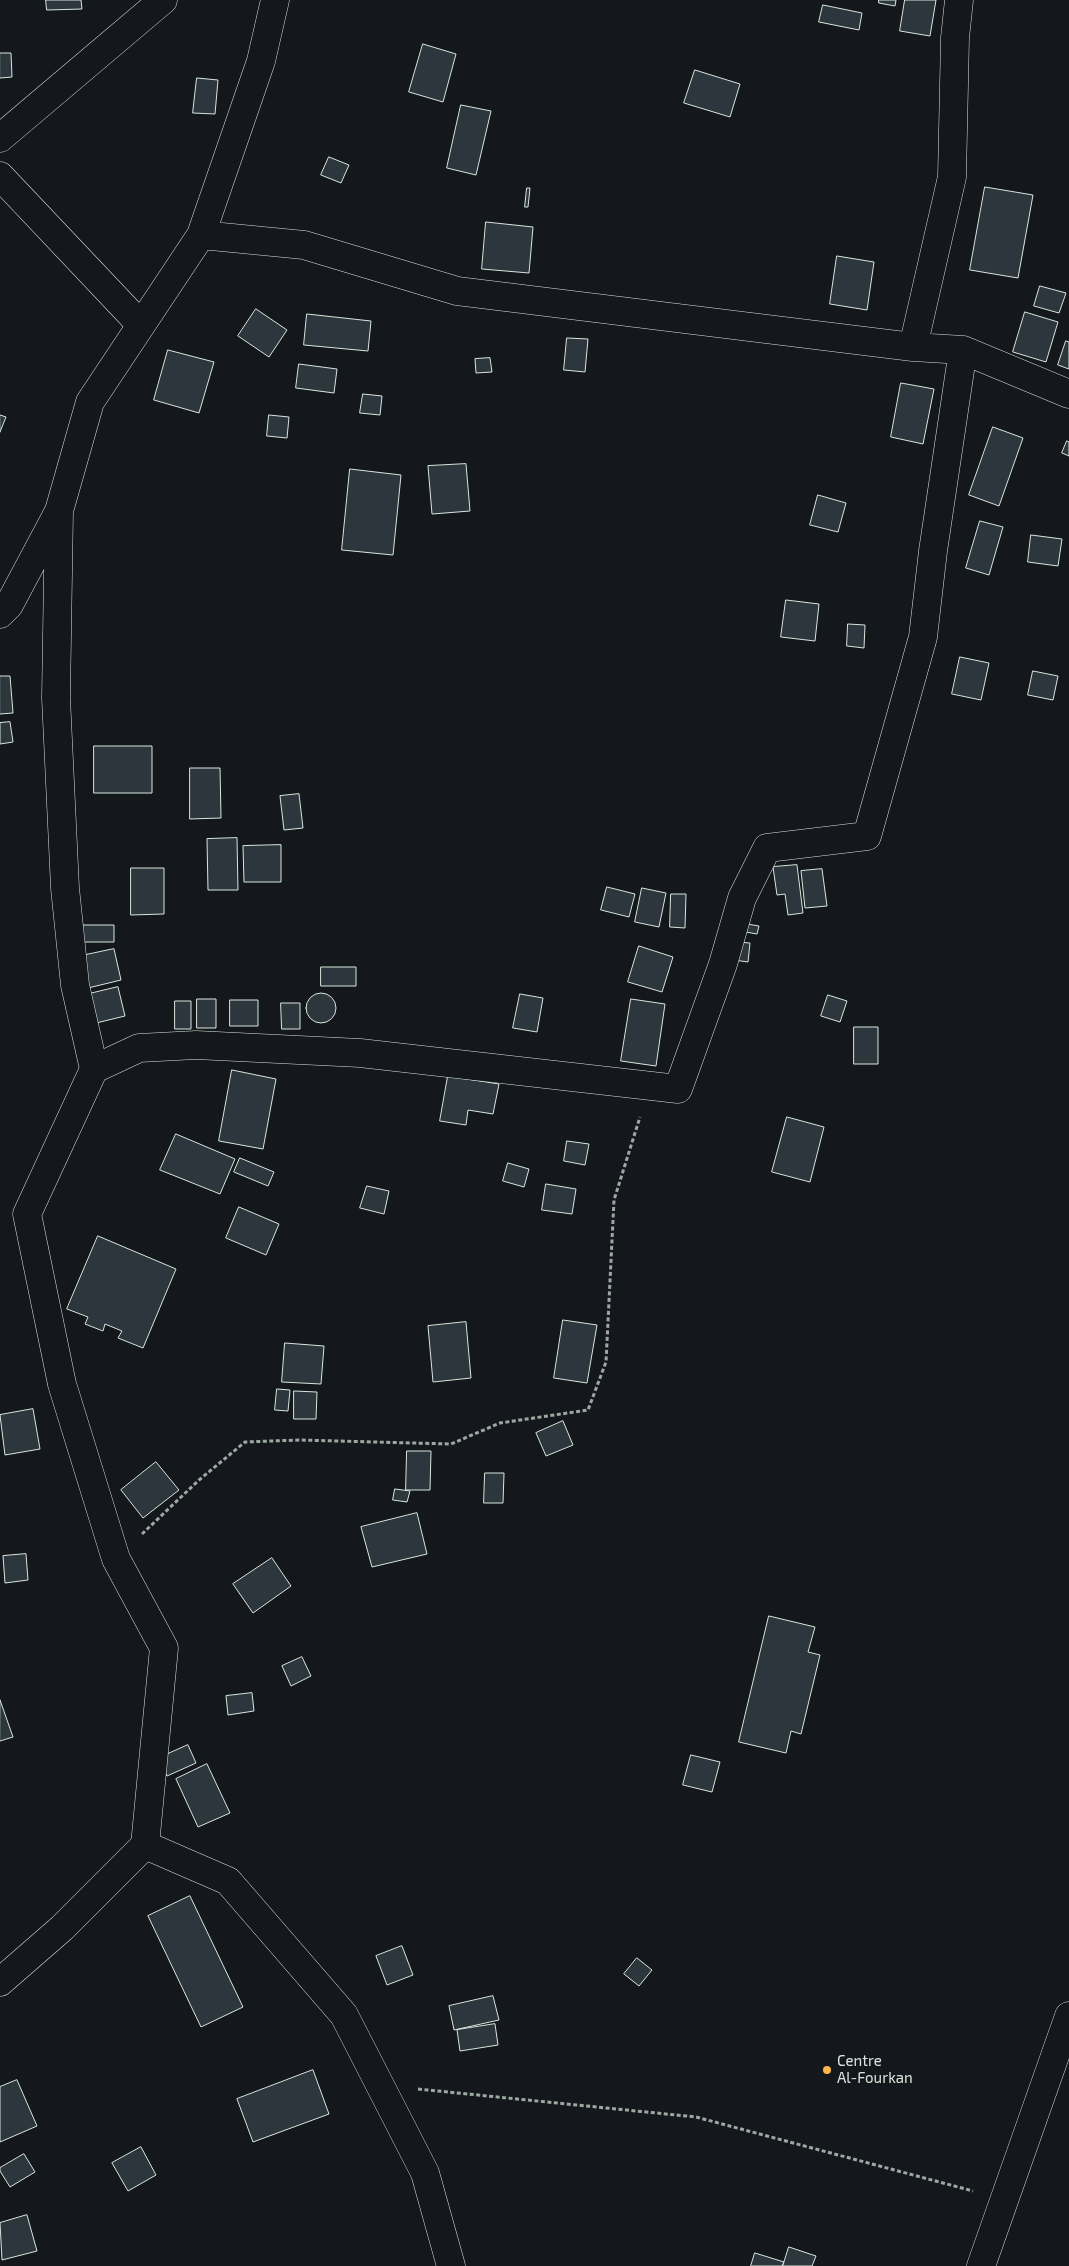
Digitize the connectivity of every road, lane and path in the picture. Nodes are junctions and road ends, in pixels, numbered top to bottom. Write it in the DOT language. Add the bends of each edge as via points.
graph roads {
  1 [pos="163,0"];
  2 [pos="275,0"];
  3 [pos="959,0"];
  4 [pos="0,138"];
  5 [pos="0,176"];
  6 [pos="201,235"];
  7 [pos="141,325"];
  8 [pos="913,347"];
  9 [pos="962,350"];
  10 [pos="1069,394"];
  11 [pos="59,511"];
  12 [pos="0,614"];
  13 [pos="94,1069"];
  14 [pos="653,1086"];
  15 [pos="116,1559"];
  16 [pos="144,1845"];
  17 [pos="0,1982"];
  18 [pos="1069,2016"];
  19 [pos="380,2085"];
  20 [pos="1005,2200"];
  21 [pos="451,2266"];
  22 [pos="981,2266"];
  1 -- 4 [label="street"];
  2 -- 6 [label="street" via="261,61"];
  3 -- 8 [label="street" via="952,177"];
  5 -- 7 [label="street"];
  6 -- 7 [label="street"];
  6 -- 8 [label="street" via="304,245 457,291"];
  7 -- 11 [label="street" via="90,402"];
  8 -- 9 [label="street"];
  9 -- 10 [label="street"];
  9 -- 14 [label="street" via="924,637 867,836 767,848 742,898 723,964 678,1089"];
  11 -- 12 [label="street" via="9,605"];
  11 -- 13 [label="street" via="56,698 65,888 75,985"];
  13 -- 14 [label="street" via="139,1048 196,1045 360,1053"];
  13 -- 15 [label="street" via="27,1214 62,1384"];
  14 -- 15 [label="path" via="614,1200 606,1362 588,1410 500,1423 451,1444 299,1440 245,1442 199,1480"];
  15 -- 16 [label="street" via="164,1648"];
  16 -- 17 [label="street" via="62,1928"];
  16 -- 19 [label="street" via="228,1881 344,2015"];
  18 -- 20 [label="street"];
  19 -- 20 [label="path" via="696,2117"];
  19 -- 21 [label="street" via="425,2173"];
  20 -- 22 [label="street"];
}
